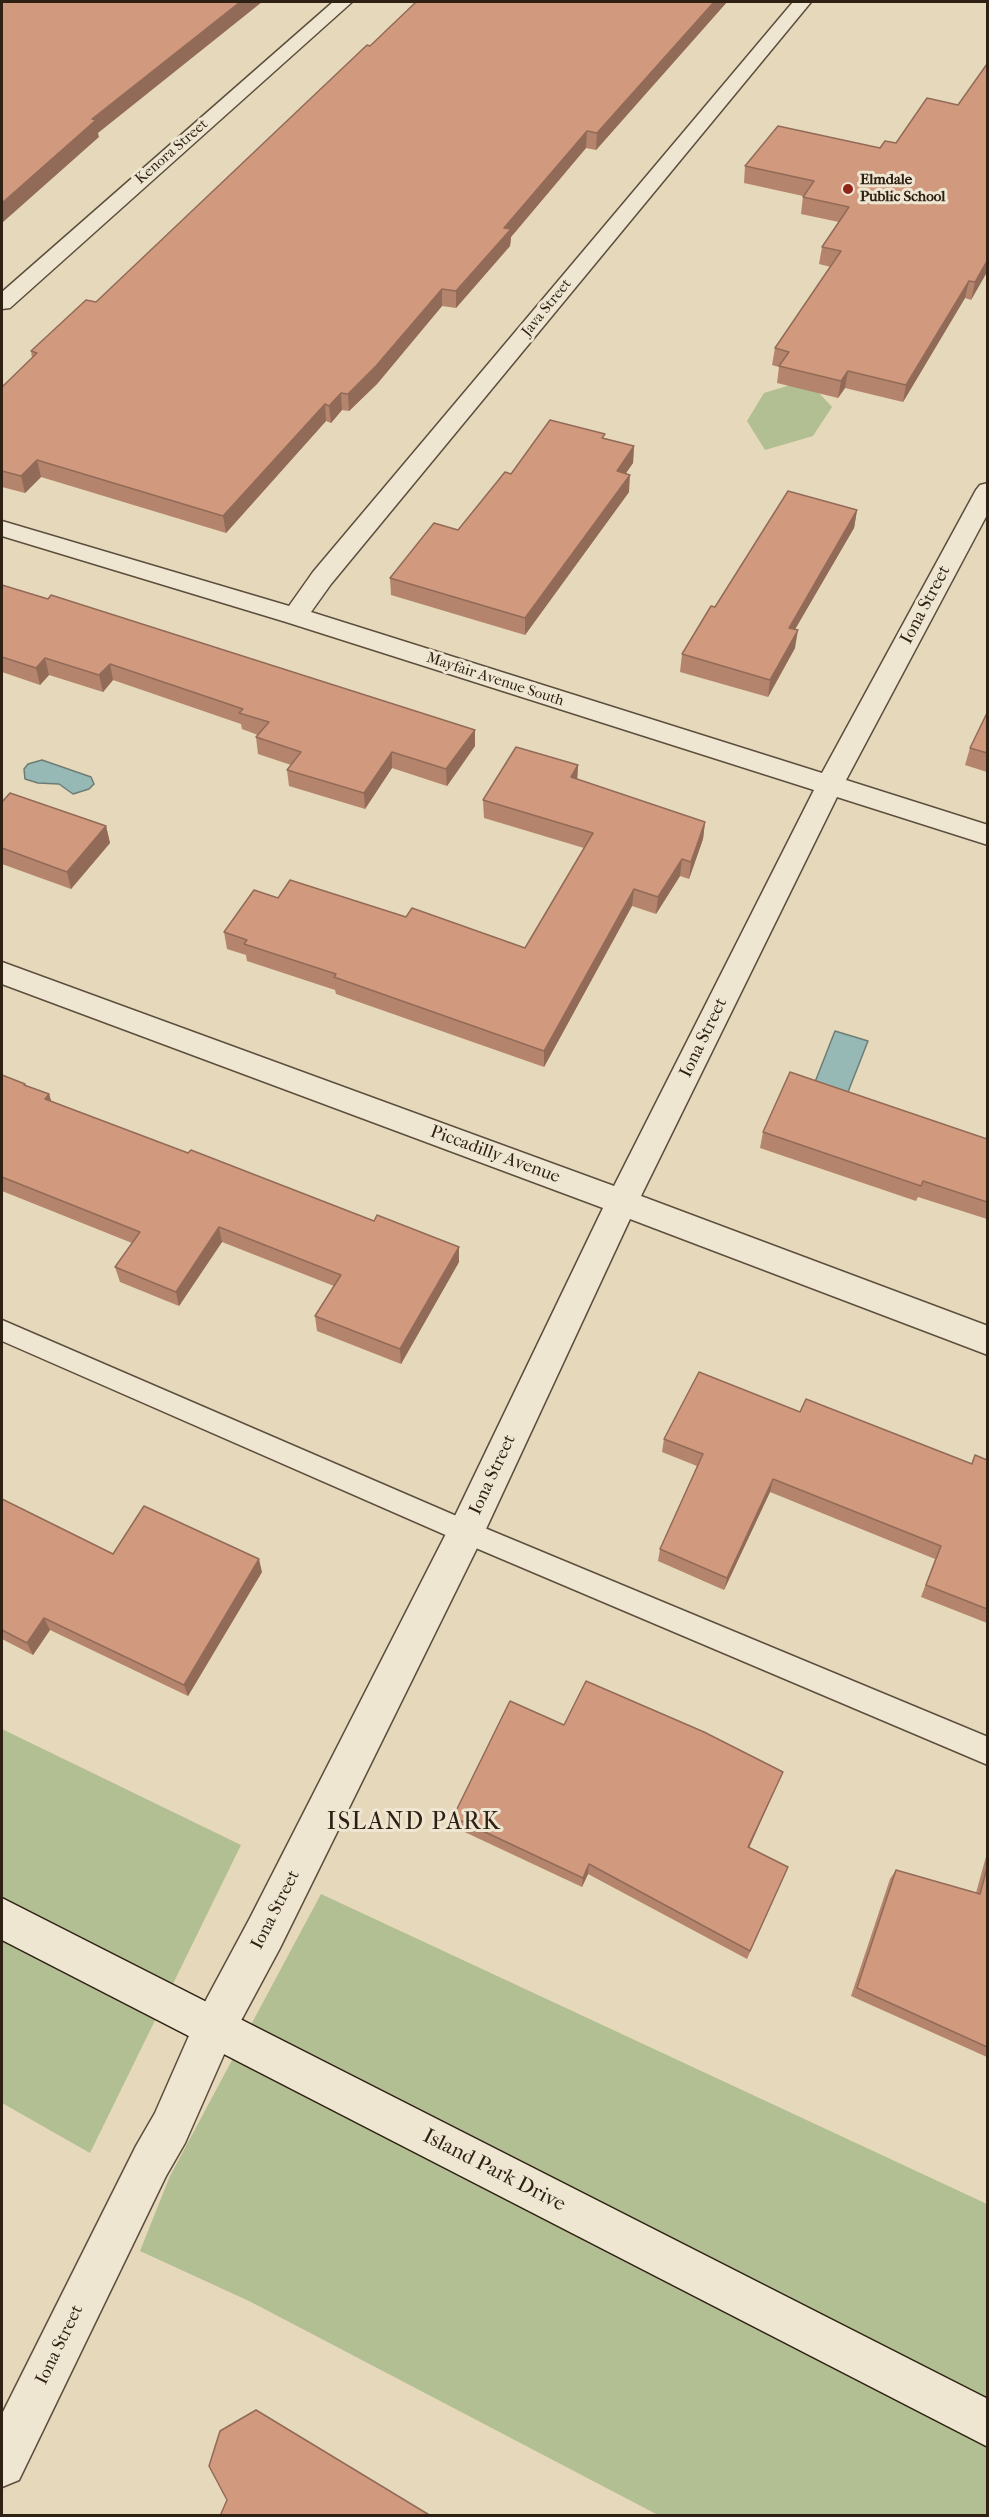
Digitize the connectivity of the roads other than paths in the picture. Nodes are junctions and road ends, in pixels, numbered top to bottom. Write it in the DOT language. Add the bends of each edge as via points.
graph roads {
  1 [pos="343,2"];
  2 [pos="802,2"];
  3 [pos="2,303"];
  4 [pos="987,490"];
  5 [pos="2,528"];
  6 [pos="295,616"];
  7 [pos="828,786"];
  8 [pos="987,835"];
  9 [pos="2,973"];
  10 [pos="622,1202"];
  11 [pos="2,1330"];
  12 [pos="987,1341"];
  13 [pos="466,1532"];
  14 [pos="987,1751"];
  15 [pos="2,1918"];
  16 [pos="214,2028"];
  17 [pos="987,2424"];
  18 [pos="2,2463"];
  1 -- 3 [label="street, Kenora Street"];
  2 -- 6 [label="street, Java Street" via="322,578"];
  4 -- 7 [label="street, Iona Street"];
  5 -- 6 [label="street, Mayfair Avenue South"];
  6 -- 7 [label="street, Mayfair Avenue South"];
  7 -- 8 [label="street, Mayfair Avenue South"];
  7 -- 10 [label="street, Iona Street"];
  9 -- 10 [label="street, Piccadilly Avenue"];
  10 -- 12 [label="street, Piccadilly Avenue"];
  10 -- 13 [label="street, Iona Street"];
  11 -- 13 [label="lane"];
  13 -- 14 [label="lane"];
  13 -- 16 [label="street, Iona Street"];
  15 -- 16 [label="street, Island Park Drive"];
  16 -- 17 [label="street, Island Park Drive"];
  16 -- 18 [label="street, Iona Street" via="170,2128"];
}
